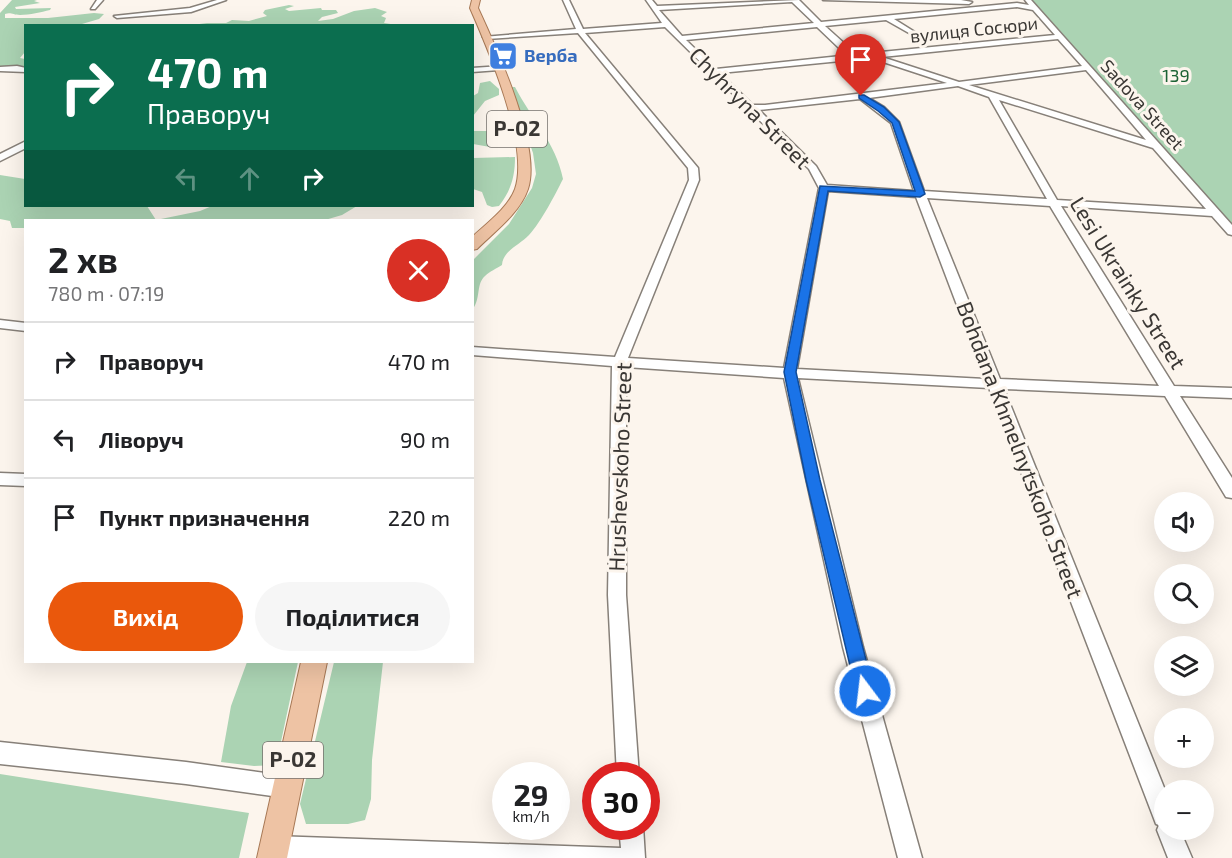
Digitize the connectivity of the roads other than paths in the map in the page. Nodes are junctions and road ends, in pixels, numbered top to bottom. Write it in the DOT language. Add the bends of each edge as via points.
graph roads {
  1 [pos="100,0"];
  2 [pos="223,0"];
  3 [pos="476,0"];
  4 [pos="566,0"];
  5 [pos="649,0"];
  6 [pos="795,0"];
  7 [pos="826,0"];
  8 [pos="1028,0"];
  9 [pos="1017,5"];
  10 [pos="93,8"];
  11 [pos="656,8"];
  12 [pos="1035,8"];
  13 [pos="117,16"];
  14 [pos="889,19"];
  15 [pos="667,26"];
  16 [pos="819,26"];
  17 [pos="581,32"];
  18 [pos="916,35"];
  19 [pos="487,37"];
  20 [pos="1058,37"];
  21 [pos="680,38"];
  22 [pos="872,56"];
  23 [pos="499,68"];
  24 [pos="1087,68"];
  25 [pos="0,69"];
  26 [pos="24,70"];
  27 [pos="474,70"];
  28 [pos="714,71"];
  29 [pos="958,84"];
  30 [pos="992,95"];
  31 [pos="861,96"];
  32 [pos="749,106"];
  33 [pos="24,145"];
  34 [pos="1157,146"];
  35 [pos="0,158"];
  36 [pos="824,188"];
  37 [pos="920,194"];
  38 [pos="1054,203"];
  39 [pos="1215,213"];
  40 [pos="1232,232"];
  41 [pos="474,244"];
  42 [pos="0,324"];
  43 [pos="24,327"];
  44 [pos="474,351"];
  45 [pos="619,363"];
  46 [pos="790,372"];
  47 [pos="993,384"];
  48 [pos="1169,391"];
  49 [pos="1232,393"];
  50 [pos="0,479"];
  51 [pos="24,480"];
  52 [pos="1232,492"];
  53 [pos="314,663"];
  54 [pos="0,753"];
  55 [pos="627,762"];
  56 [pos="287,787"];
  57 [pos="1154,791"];
  58 [pos="632,840"];
  59 [pos="1173,840"];
  60 [pos="273,853"];
  61 [pos="617,858"];
  62 [pos="633,858"];
  63 [pos="910,858"];
  64 [pos="1180,858"];
  1 -- 10 [label="street"];
  2 -- 13 [label="street" via="191,10"];
  3 -- 19 [label="main road, Р-02" via="474,8"];
  4 -- 17 [label="street, Hrushevskoho Street"];
  5 -- 11 [label="street, Chyhryna Street"];
  6 -- 11 [label="street"];
  6 -- 16 [label="street"];
  7 -- 9 [label="street"];
  8 -- 12 [label="street, Sadova Street"];
  9 -- 12 [label="street"];
  9 -- 14 [label="street"];
  11 -- 15 [label="street, Chyhryna Street"];
  12 -- 20 [label="street, Sadova Street"];
  14 -- 16 [label="street"];
  14 -- 18 [label="street"];
  15 -- 17 [label="street"];
  15 -- 21 [label="street, Chyhryna Street"];
  16 -- 21 [label="street"];
  16 -- 22 [label="street" via="842,45"];
  17 -- 19 [label="street"];
  17 -- 45 [label="street, Hrushevskoho Street" via="693,168 694,180"];
  19 -- 23 [label="main road, Р-02"];
  20 -- 22 [label="street, вулиця Сосюри"];
  20 -- 24 [label="street, Sadova Street"];
  21 -- 28 [label="street, Chyhryna Street"];
  22 -- 28 [label="street, вулиця Сосюри"];
  22 -- 29 [label="street"];
  23 -- 27 [label="street"];
  23 -- 41 [label="main road, Р-02" via="526,171 522,189"];
  24 -- 29 [label="street"];
  24 -- 34 [label="street, Sadova Street"];
  25 -- 26 [label="street"];
  28 -- 32 [label="street, Chyhryna Street"];
  29 -- 30 [label="street"];
  29 -- 31 [label="street"];
  30 -- 34 [label="street"];
  30 -- 38 [label="street, Lesi Ukrainky Street"];
  31 -- 32 [label="street" via="765,108"];
  31 -- 37 [label="street, Bohdana Khmelnytskoho Street" via="895,122"];
  32 -- 36 [label="street, Chyhryna Street" via="813,168"];
  33 -- 35 [label="street"];
  34 -- 39 [label="street, Sadova Street"];
  36 -- 37 [label="street"];
  36 -- 46 [label="street, Chyhryna Street"];
  37 -- 38 [label="street"];
  37 -- 47 [label="street, Bohdana Khmelnytskoho Street"];
  38 -- 39 [label="street"];
  38 -- 48 [label="street, Lesi Ukrainky Street"];
  39 -- 40 [label="street, Sadova Street"];
  42 -- 43 [label="street"];
  44 -- 45 [label="street"];
  45 -- 46 [label="street"];
  45 -- 55 [label="street, Hrushevskoho Street" via="617,595"];
  46 -- 47 [label="street"];
  46 -- 63 [label="street, Chyhryna Street" via="853,647"];
  47 -- 48 [label="street"];
  47 -- 57 [label="street, Bohdana Khmelnytskoho Street"];
  48 -- 49 [label="street"];
  48 -- 52 [label="street, Lesi Ukrainky Street"];
  50 -- 51 [label="street"];
  53 -- 56 [label="main road, Р-02"];
  54 -- 56 [label="street"];
  56 -- 60 [label="main road, Р-02"];
  58 -- 62 [label="street"];
  59 -- 64 [label="street"];
  60 -- 61 [label="street"];
}
